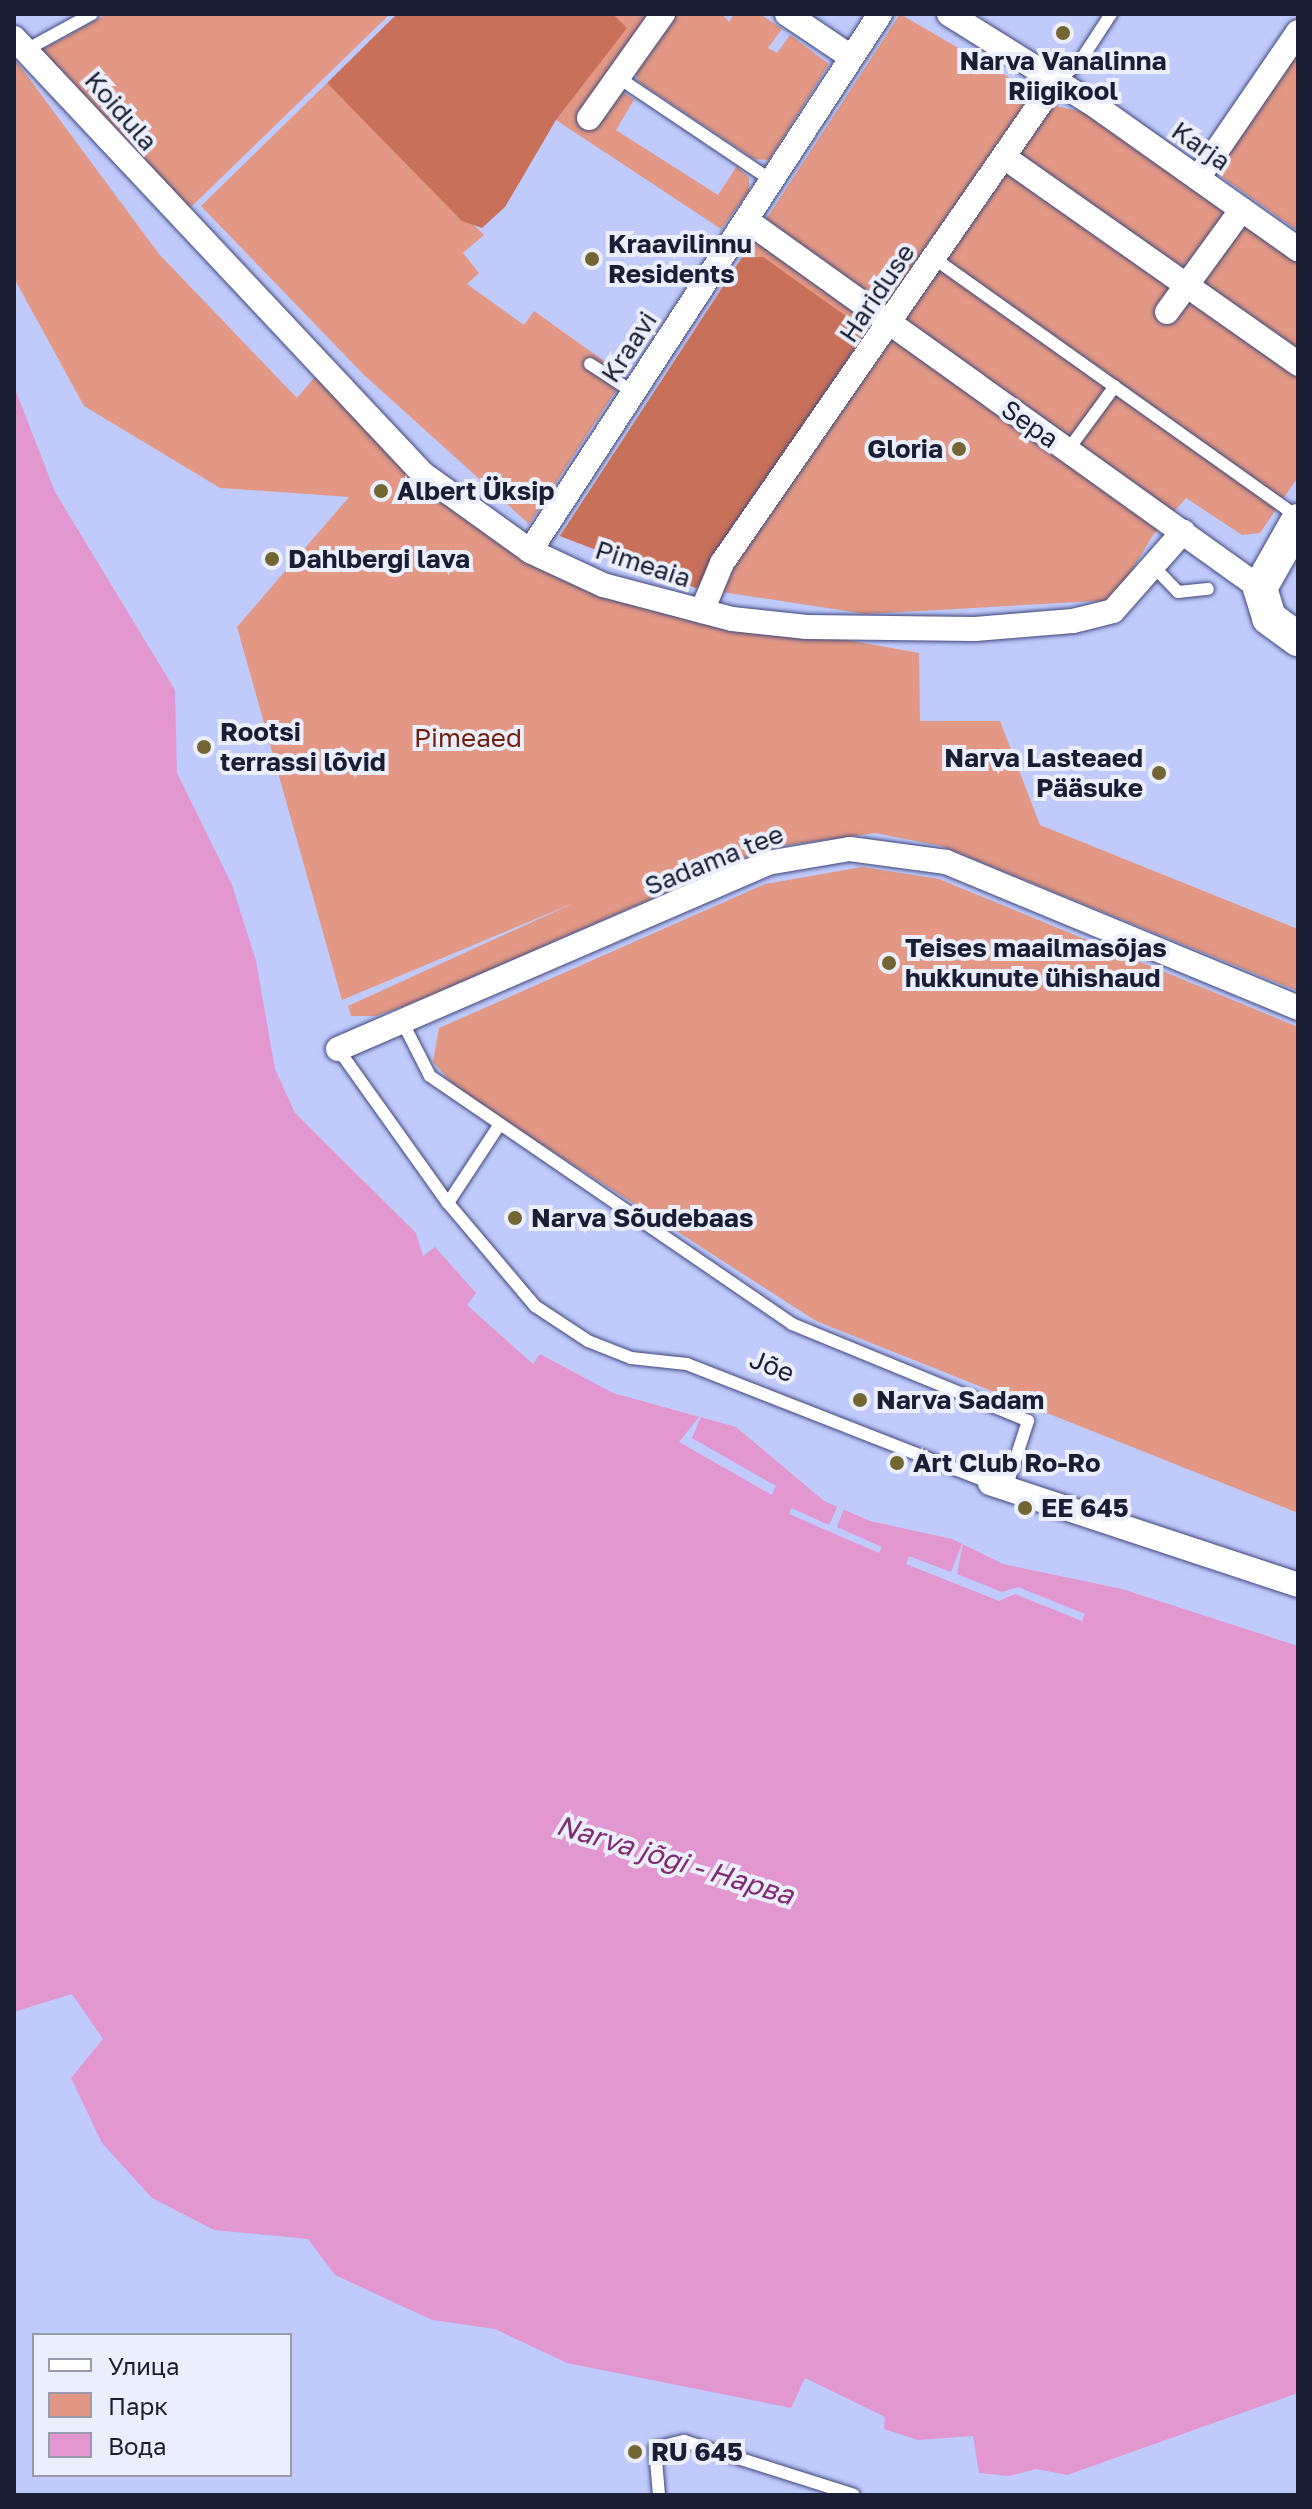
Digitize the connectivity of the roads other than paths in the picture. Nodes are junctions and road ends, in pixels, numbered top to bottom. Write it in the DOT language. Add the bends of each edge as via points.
graph roads {
  1 [pos="92,14"];
  2 [pos="663,14"];
  3 [pos="787,14"];
  4 [pos="880,14"];
  5 [pos="949,14"];
  6 [pos="1111,14"];
  7 [pos="1298,32"];
  8 [pos="20,44"];
  9 [pos="851,57"];
  10 [pos="619,78"];
  11 [pos="1055,82"];
  12 [pos="589,118"];
  13 [pos="1004,157"];
  14 [pos="1198,178"];
  15 [pos="771,180"];
  16 [pos="1242,209"];
  17 [pos="746,220"];
  18 [pos="183,224"];
  19 [pos="1298,249"];
  20 [pos="935,259"];
  21 [pos="1186,286"];
  22 [pos="1167,312"];
  23 [pos="891,325"];
  24 [pos="590,364"];
  25 [pos="1298,364"];
  26 [pos="1115,386"];
  27 [pos="633,392"];
  28 [pos="1068,450"];
  29 [pos="1298,519"];
  30 [pos="1183,532"];
  31 [pos="530,551"];
  32 [pos="1153,566"];
  33 [pos="1260,588"];
  34 [pos="1208,589"];
  35 [pos="702,611"];
  36 [pos="1298,639"];
  37 [pos="1298,1008"];
  38 [pos="403,1023"];
  39 [pos="338,1049"];
  40 [pos="498,1127"];
  41 [pos="448,1203"];
  42 [pos="998,1486"];
  43 [pos="1298,1585"];
  44 [pos="659,2495"];
  45 [pos="854,2495"];
  1 -- 8 [label="lane"];
  2 -- 10 [label="street"];
  3 -- 9 [label="street"];
  4 -- 9 [label="street, Kraavi"];
  5 -- 11 [label="street, Karja"];
  6 -- 11 [label="lane, Hariduse" via="1079,63"];
  7 -- 14 [label="street"];
  8 -- 18 [label="street, Koidula"];
  9 -- 15 [label="street, Kraavi"];
  10 -- 12 [label="street"];
  10 -- 15 [label="lane"];
  11 -- 13 [label="street, Hariduse"];
  11 -- 14 [label="street, Karja"];
  13 -- 20 [label="street, Hariduse"];
  13 -- 21 [label="street"];
  14 -- 16 [label="street, Karja"];
  15 -- 17 [label="street, Kraavi"];
  16 -- 19 [label="street, Karja"];
  16 -- 21 [label="street"];
  17 -- 23 [label="street, Sepa"];
  17 -- 27 [label="street, Kraavi"];
  18 -- 31 [label="street, Pimeaia" via="423,474"];
  20 -- 23 [label="street, Hariduse"];
  20 -- 26 [label="lane"];
  21 -- 22 [label="street"];
  21 -- 25 [label="street"];
  23 -- 28 [label="street, Sepa"];
  23 -- 35 [label="street, Hariduse" via="722,563"];
  24 -- 27 [label="lane"];
  26 -- 28 [label="lane"];
  26 -- 29 [label="lane"];
  27 -- 31 [label="street, Kraavi"];
  28 -- 30 [label="street, Sepa"];
  29 -- 33 [label="street"];
  30 -- 32 [label="street, Pimeaia"];
  30 -- 33 [label="street, Sepa"];
  31 -- 35 [label="street, Pimeaia" via="603,585"];
  32 -- 34 [label="lane" via="1178,592"];
  32 -- 35 [label="street, Pimeaia" via="1113,611 1073,621 975,629 807,627"];
  33 -- 36 [label="street, Sepa" via="1269,618"];
  37 -- 38 [label="street, Sadama tee" via="946,862 850,849 767,863"];
  38 -- 39 [label="street, Sadama tee"];
  38 -- 40 [label="lane" via="430,1076"];
  39 -- 41 [label="lane, Jõe"];
  40 -- 41 [label="lane"];
  40 -- 42 [label="lane" via="792,1324 1028,1421"];
  41 -- 42 [label="lane, Jõe" via="535,1306 588,1341 631,1358 687,1364"];
  42 -- 43 [label="street, Jõe"];
  44 -- 45 [label="lane" via="655,2448 684,2441"];
}
